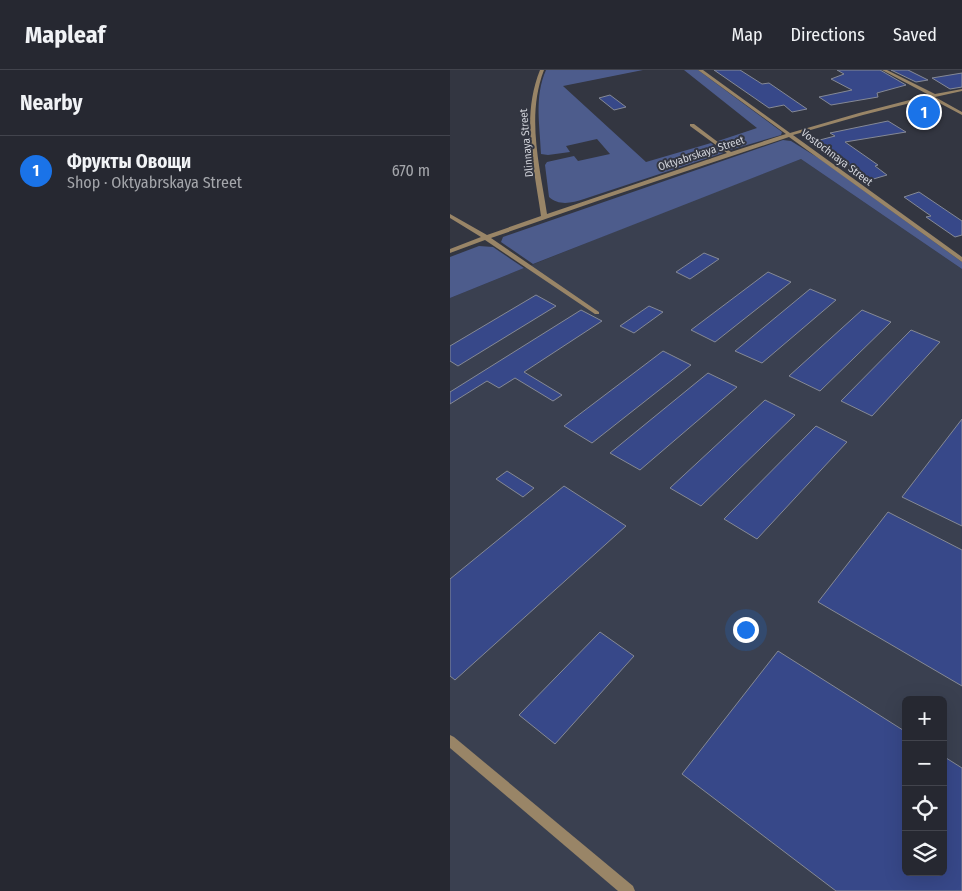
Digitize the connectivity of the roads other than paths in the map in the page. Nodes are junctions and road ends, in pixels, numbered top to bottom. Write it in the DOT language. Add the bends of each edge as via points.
graph roads {
  1 [pos="542,70"];
  2 [pos="700,70"];
  3 [pos="884,70"];
  4 [pos="962,90"];
  5 [pos="932,96"];
  6 [pos="962,114"];
  7 [pos="692,125"];
  8 [pos="790,134"];
  9 [pos="731,154"];
  10 [pos="450,216"];
  11 [pos="544,216"];
  12 [pos="485,237"];
  13 [pos="450,251"];
  14 [pos="962,260"];
  15 [pos="597,313"];
  16 [pos="450,741"];
  17 [pos="628,891"];
  1 -- 11 [label="street, Dlinnaya Street" via="534,88 533,105"];
  2 -- 8 [label="street, Vostochnaya Street"];
  3 -- 5 [label="street"];
  4 -- 5 [label="street, Oktyabrskaya Street"];
  5 -- 6 [label="street"];
  5 -- 8 [label="street, Oktyabrskaya Street" via="866,111"];
  7 -- 9 [label="street"];
  8 -- 9 [label="street, Oktyabrskaya Street"];
  8 -- 14 [label="street, Vostochnaya Street"];
  9 -- 11 [label="street, Oktyabrskaya Street"];
  10 -- 12 [label="street"];
  11 -- 12 [label="street, Oktyabrskaya Street"];
  12 -- 13 [label="street, Oktyabrskaya Street"];
  12 -- 15 [label="street"];
  16 -- 17 [label="street"];
}
